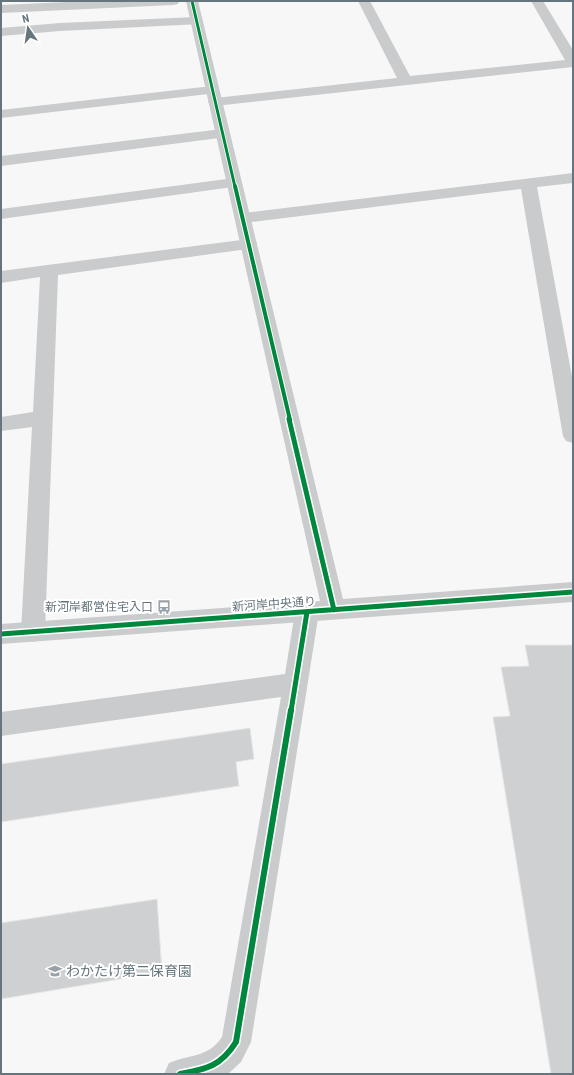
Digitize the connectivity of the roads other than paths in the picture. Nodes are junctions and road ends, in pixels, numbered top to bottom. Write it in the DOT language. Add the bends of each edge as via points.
graph roads {
  1 [pos="173,1"];
  2 [pos="192,1"];
  3 [pos="364,1"];
  4 [pos="537,1"];
  5 [pos="1,10"];
  6 [pos="196,21"];
  7 [pos="1,32"];
  8 [pos="573,62"];
  9 [pos="406,82"];
  10 [pos="214,96"];
  11 [pos="1,114"];
  12 [pos="222,134"];
  13 [pos="1,161"];
  14 [pos="573,178"];
  15 [pos="234,183"];
  16 [pos="528,183"];
  17 [pos="1,214"];
  18 [pos="243,218"];
  19 [pos="249,244"];
  20 [pos="49,270"];
  21 [pos="1,277"];
  22 [pos="42,418"];
  23 [pos="1,424"];
  24 [pos="573,436"];
  25 [pos="573,592"];
  26 [pos="334,610"];
  27 [pos="307,612"];
  28 [pos="33,632"];
  29 [pos="1,634"];
  30 [pos="295,684"];
  31 [pos="1,724"];
  32 [pos="180,1074"];
  1 -- 5 [label="street"];
  2 -- 6 [label="street"];
  3 -- 9 [label="street"];
  4 -- 8 [label="street"];
  6 -- 7 [label="street"];
  6 -- 10 [label="street"];
  8 -- 9 [label="street"];
  9 -- 10 [label="street"];
  10 -- 11 [label="street"];
  10 -- 12 [label="street"];
  12 -- 13 [label="street"];
  12 -- 15 [label="street"];
  14 -- 16 [label="street"];
  15 -- 17 [label="street"];
  15 -- 18 [label="street"];
  16 -- 18 [label="street"];
  16 -- 24 [label="street"];
  18 -- 19 [label="street"];
  19 -- 20 [label="street"];
  19 -- 26 [label="street"];
  20 -- 21 [label="street"];
  20 -- 22 [label="street"];
  22 -- 23 [label="street"];
  22 -- 28 [label="street"];
  25 -- 26 [label="street, 新河岸中央通り"];
  26 -- 27 [label="street, 新河岸中央通り"];
  27 -- 28 [label="street, 新河岸中央通り"];
  27 -- 30 [label="street"];
  28 -- 29 [label="street, 新河岸中央通り"];
  30 -- 31 [label="street"];
  30 -- 32 [label="street" via="236,1042 228,1056 214,1066"];
}
